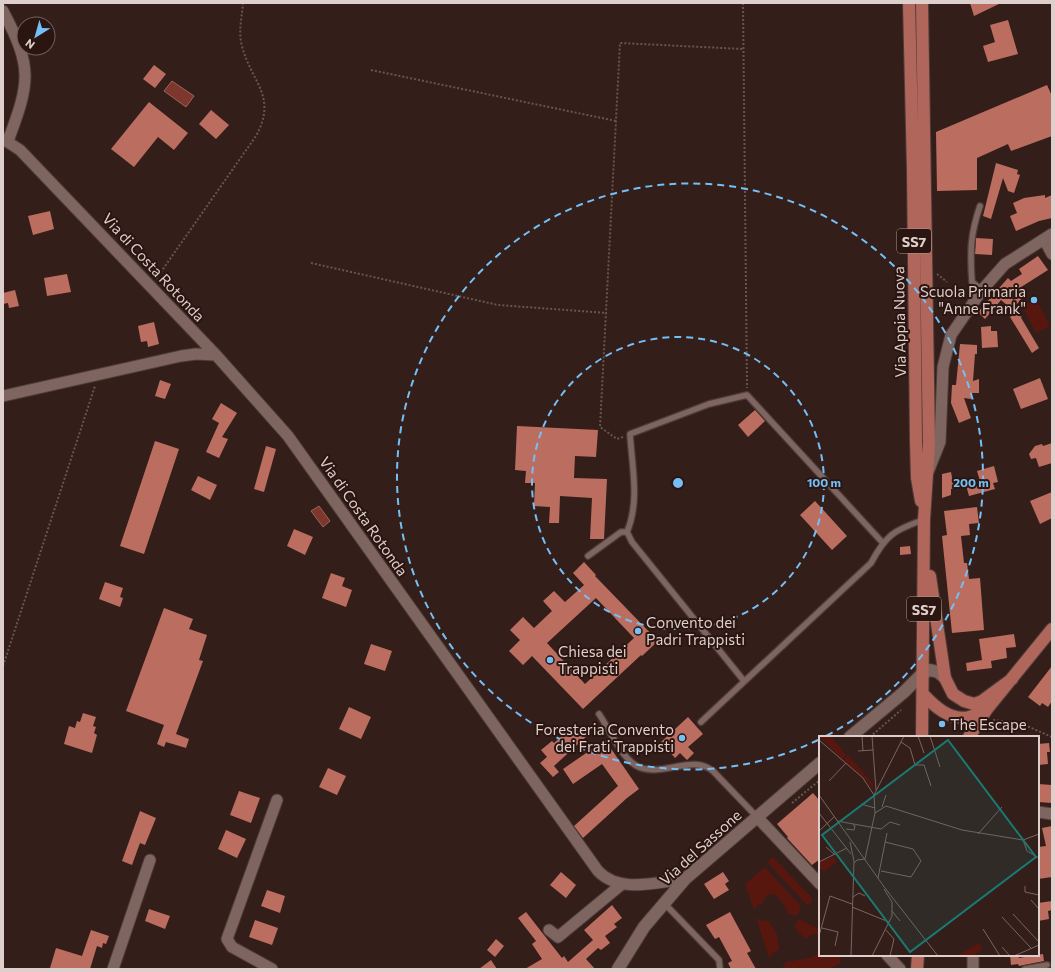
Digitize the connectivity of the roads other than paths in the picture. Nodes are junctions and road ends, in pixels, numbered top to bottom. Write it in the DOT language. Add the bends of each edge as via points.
graph roads {
  1 [pos="909,3"];
  2 [pos="922,3"];
  3 [pos="3,11"];
  4 [pos="5,140"];
  5 [pos="980,206"];
  6 [pos="1048,236"];
  7 [pos="1052,254"];
  8 [pos="982,290"];
  9 [pos="216,355"];
  10 [pos="3,396"];
  11 [pos="928,473"];
  12 [pos="924,520"];
  13 [pos="627,532"];
  14 [pos="882,542"];
  15 [pos="924,545"];
  16 [pos="588,556"];
  17 [pos="1052,629"];
  18 [pos="922,674"];
  19 [pos="945,678"];
  20 [pos="1012,679"];
  21 [pos="744,681"];
  22 [pos="904,692"];
  23 [pos="923,694"];
  24 [pos="987,709"];
  25 [pos="599,714"];
  26 [pos="701,722"];
  27 [pos="851,736"];
  28 [pos="922,736"];
  29 [pos="969,736"];
  30 [pos="819,765"];
  31 [pos="277,800"];
  32 [pos="1039,812"];
  33 [pos="1052,814"];
  34 [pos="758,818"];
  35 [pos="150,860"];
  36 [pos="685,879"];
  37 [pos="819,883"];
  38 [pos="622,884"];
  39 [pos="664,903"];
  40 [pos="549,930"];
  41 [pos="888,956"];
  42 [pos="918,956"];
  43 [pos="973,956"];
  44 [pos="1047,965"];
  45 [pos="113,969"];
  46 [pos="272,969"];
  47 [pos="618,969"];
  48 [pos="720,969"];
  49 [pos="900,969"];
  50 [pos="917,969"];
  51 [pos="973,969"];
  52 [pos="1025,969"];
  1 -- 12 [label="main road, Via Appia Nuova / SS7" via="917,478"];
  2 -- 11 [label="main road, Via Appia Nuova / SS7"];
  3 -- 4 [label="street" via="19,44 25,72 23,100"];
  4 -- 9 [label="street, Via di Costa Rotonda" via="20,150"];
  5 -- 8 [label="lane" via="972,228 970,257 972,282"];
  6 -- 7 [label="street"];
  6 -- 8 [label="street" via="1005,264"];
  8 -- 11 [label="street" via="951,335 943,367 940,442"];
  9 -- 10 [label="street" via="186,355"];
  9 -- 38 [label="street, Via di Costa Rotonda" via="297,447 594,867 606,879"];
  11 -- 12 [label="main road, Via Appia Nuova / SS7"];
  12 -- 14 [label="lane" via="903,527"];
  12 -- 15 [label="main road, Via Appia Nuova / SS7"];
  13 -- 14 [label="lane" via="635,504 630,434 709,404 747,395"];
  13 -- 16 [label="lane" via="621,532"];
  13 -- 21 [label="lane" via="632,542"];
  14 -- 21 [label="lane" via="870,563"];
  15 -- 18 [label="main road, Via Appia Nuova / SS7"];
  15 -- 19 [label="main road"];
  17 -- 20 [label="main road"];
  18 -- 19 [label="main road" via="930,670"];
  18 -- 22 [label="main road"];
  18 -- 23 [label="main road, Via Appia Nuova / SS7"];
  19 -- 20 [label="main road" via="953,694 974,704"];
  20 -- 24 [label="main road"];
  21 -- 26 [label="lane"];
  22 -- 23 [label="main road" via="917,691"];
  22 -- 27 [label="main road"];
  23 -- 24 [label="main road" via="933,705 955,716 968,718"];
  23 -- 28 [label="main road, Via Appia Nuova / SS7"];
  24 -- 29 [label="main road"];
  25 -- 34 [label="lane" via="623,752 635,764 650,769 698,764 706,766"];
  30 -- 34 [label="main road, Via del Sassone"];
  31 -- 46 [label="street" via="227,939 232,947"];
  32 -- 33 [label="street"];
  34 -- 36 [label="main road, Via del Sassone"];
  34 -- 37 [label="street"];
  35 -- 45 [label="street"];
  36 -- 38 [label="street, Via di Costa Rotonda"];
  36 -- 39 [label="main road, Via del Sassone"];
  38 -- 40 [label="street" via="558,937"];
  39 -- 47 [label="main road, Via del Sassone" via="634,942"];
  39 -- 48 [label="lane" via="719,960"];
  41 -- 49 [label="street"];
  42 -- 50 [label="main road"];
  43 -- 51 [label="street"];
  44 -- 52 [label="lane"];
}
